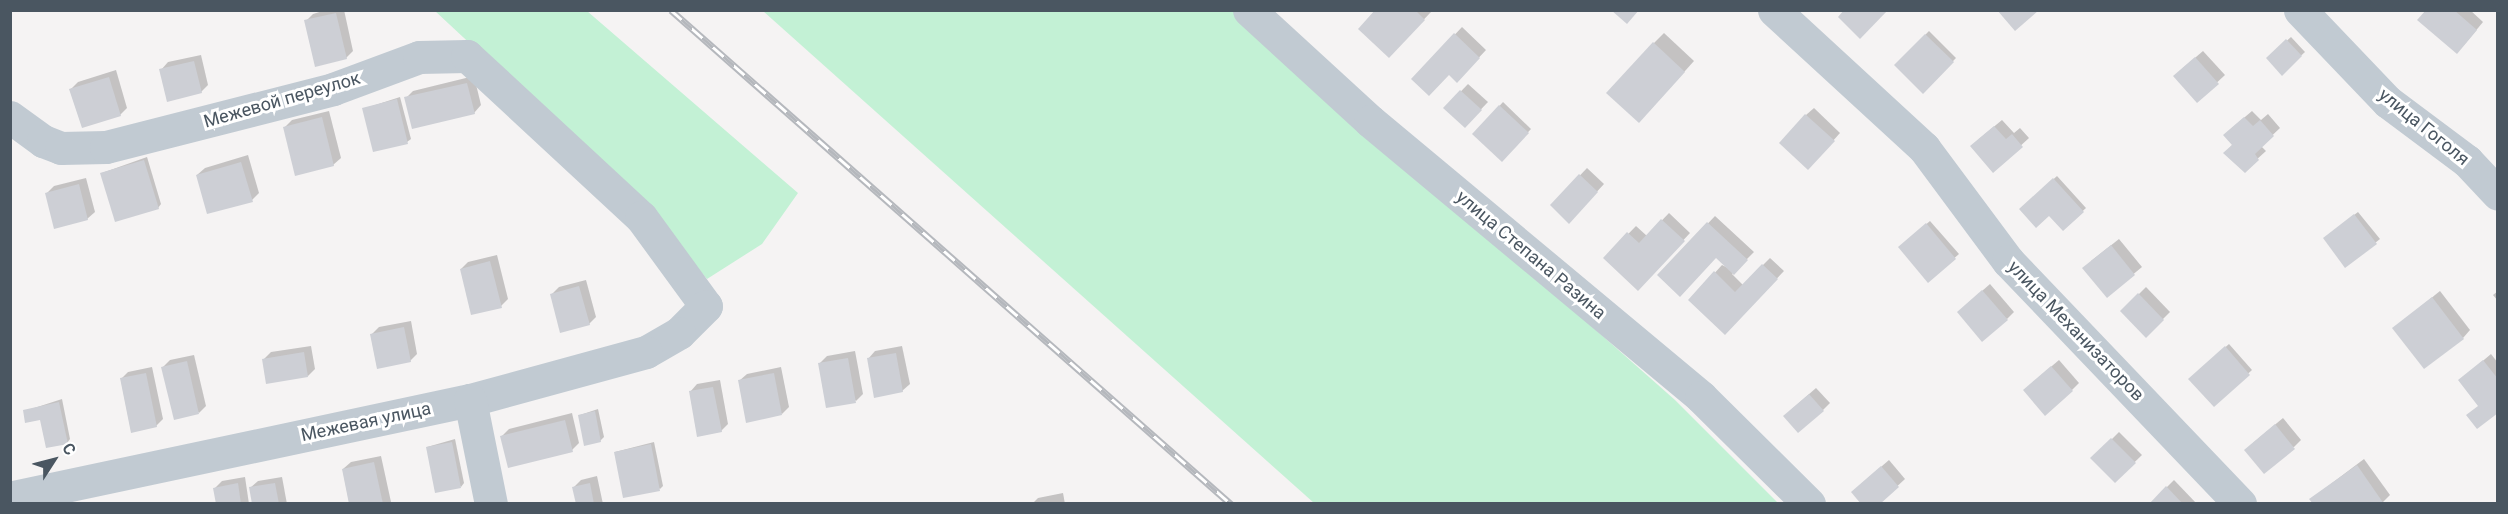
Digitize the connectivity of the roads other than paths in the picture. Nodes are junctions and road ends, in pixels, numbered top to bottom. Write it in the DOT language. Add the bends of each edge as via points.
graph roads {
  1 [pos="1249,10"];
  2 [pos="1774,10"];
  3 [pos="2300,10"];
  4 [pos="10,117"];
  5 [pos="2498,194"];
  6 [pos="706,306"];
  7 [pos="470,400"];
  8 [pos="10,498"];
  9 [pos="491,504"];
  10 [pos="1809,504"];
  11 [pos="2241,504"];
  1 -- 10 [label="street, улица Степана Разина" via="1370,121 1701,397"];
  2 -- 11 [label="street, улица Механизаторов" via="1924,148 2008,261"];
  3 -- 5 [label="street, улица Гоголя" via="2388,102 2468,161"];
  4 -- 6 [label="street, Межевой переулок" via="43,141 62,148 106,147 333,89 419,57 467,56 641,216"];
  6 -- 7 [label="street, Межевая улица" via="679,333 646,352"];
  7 -- 8 [label="street, Межевая улица"];
  7 -- 9 [label="street"];
}
